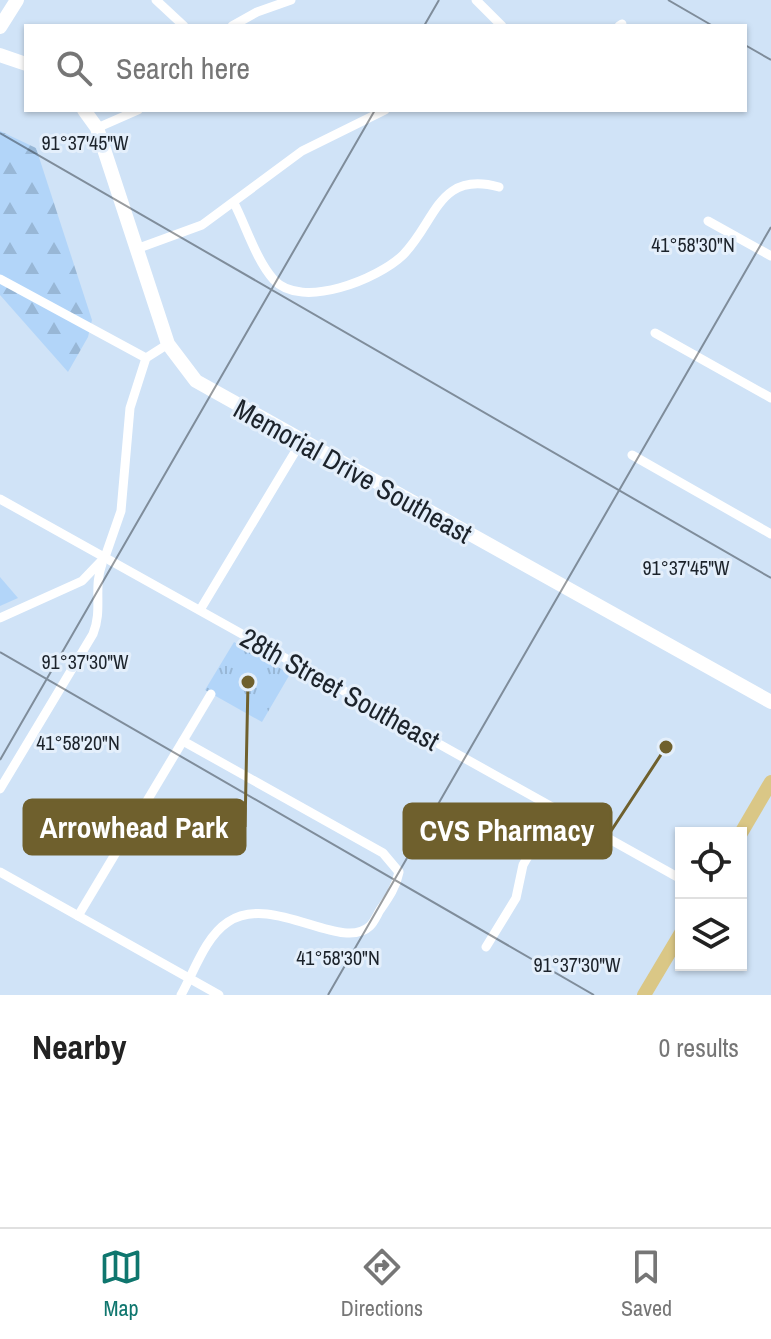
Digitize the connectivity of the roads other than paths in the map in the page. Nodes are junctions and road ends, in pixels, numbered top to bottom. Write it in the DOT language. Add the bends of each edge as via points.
graph roads {
  1 [pos="17,0"];
  2 [pos="156,0"];
  3 [pos="291,0"];
  4 [pos="476,0"];
  5 [pos="182,24"];
  6 [pos="236,24"];
  7 [pos="500,24"];
  8 [pos="0,27"];
  9 [pos="0,55"];
  10 [pos="24,63"];
  11 [pos="85,112"];
  12 [pos="133,112"];
  13 [pos="381,112"];
  14 [pos="97,128"];
  15 [pos="499,187"];
  16 [pos="234,203"];
  17 [pos="708,221"];
  18 [pos="139,248"];
  19 [pos="771,256"];
  20 [pos="0,279"];
  21 [pos="655,333"];
  22 [pos="168,344"];
  23 [pos="146,358"];
  24 [pos="771,398"];
  25 [pos="301,442"];
  26 [pos="632,455"];
  27 [pos="0,499"];
  28 [pos="771,534"];
  29 [pos="105,557"];
  30 [pos="200,610"];
  31 [pos="0,618"];
  32 [pos="211,694"];
  33 [pos="771,702"];
  34 [pos="183,741"];
  35 [pos="771,782"];
  36 [pos="0,789"];
  37 [pos="555,809"];
  38 [pos="745,827"];
  39 [pos="0,872"];
  40 [pos="675,876"];
  41 [pos="78,916"];
  42 [pos="675,943"];
  43 [pos="486,947"];
  44 [pos="190,979"];
  45 [pos="181,995"];
  46 [pos="219,995"];
  47 [pos="644,995"];
  1 -- 8 [label="street"];
  2 -- 5 [label="street"];
  3 -- 6 [label="street"];
  4 -- 7 [label="street"];
  9 -- 10 [label="street"];
  11 -- 14 [label="street, Memorial Drive Southeast"];
  12 -- 14 [label="street"];
  13 -- 16 [label="street" via="302,151"];
  14 -- 18 [label="street, Memorial Drive Southeast"];
  15 -- 16 [label="street" via="476,184 453,190 389,265 332,290 305,295 273,280"];
  16 -- 18 [label="street" via="193,230"];
  17 -- 19 [label="street"];
  18 -- 22 [label="street, Memorial Drive Southeast"];
  20 -- 23 [label="street"];
  21 -- 24 [label="street"];
  22 -- 23 [label="street"];
  22 -- 25 [label="street, Memorial Drive Southeast" via="209,391"];
  23 -- 29 [label="street" via="125,434 121,511"];
  25 -- 30 [label="street"];
  25 -- 33 [label="street, Memorial Drive Southeast"];
  26 -- 28 [label="street"];
  27 -- 29 [label="street, 28th Street Southeast"];
  29 -- 30 [label="street, 28th Street Southeast"];
  29 -- 31 [label="street" via="82,581"];
  29 -- 36 [label="street" via="96,581 100,617 93,634"];
  30 -- 37 [label="street, 28th Street Southeast"];
  32 -- 34 [label="street"];
  34 -- 41 [label="street"];
  34 -- 44 [label="street" via="383,853 399,872 370,926 341,932 274,913 248,913 215,935"];
  35 -- 38 [label="main road"];
  37 -- 40 [label="street, 28th Street Southeast"];
  37 -- 43 [label="street" via="523,865 516,898"];
  39 -- 41 [label="street"];
  41 -- 44 [label="street"];
  42 -- 47 [label="main road"];
  44 -- 45 [label="street"];
  44 -- 46 [label="street"];
}
